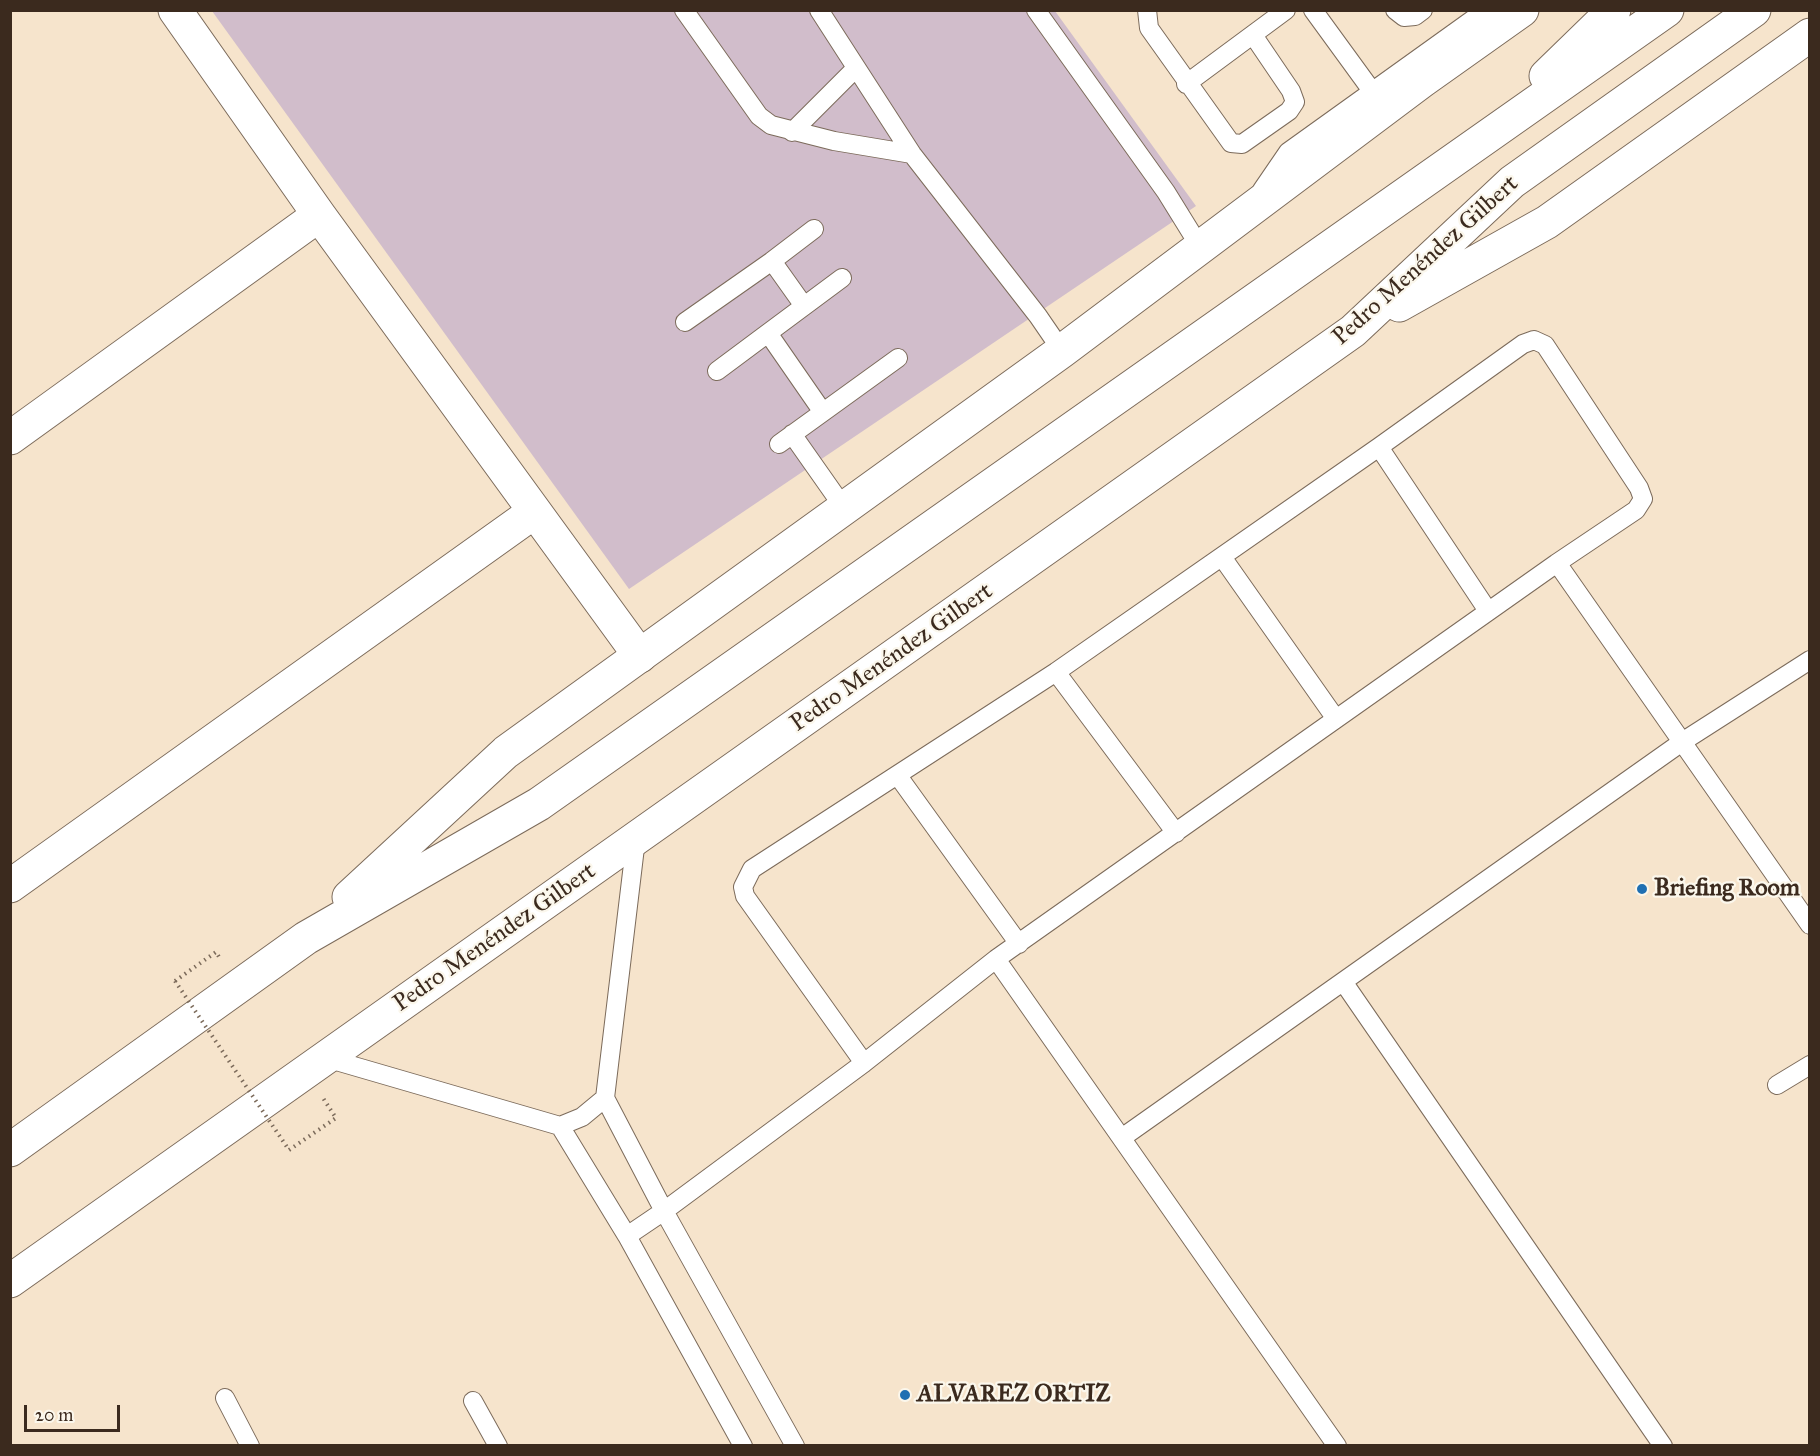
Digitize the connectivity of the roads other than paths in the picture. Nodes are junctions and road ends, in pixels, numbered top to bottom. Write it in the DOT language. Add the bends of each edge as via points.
graph roads {
  1 [pos="175,10"];
  2 [pos="684,10"];
  3 [pos="819,10"];
  4 [pos="1036,10"];
  5 [pos="1147,10"];
  6 [pos="1286,10"];
  7 [pos="1313,10"];
  8 [pos="1395,10"];
  9 [pos="1423,10"];
  10 [pos="1486,10"];
  11 [pos="1522,10"];
  12 [pos="1614,10"];
  13 [pos="1666,10"];
  14 [pos="1754,10"];
  15 [pos="1253,35"];
  16 [pos="1809,35"];
  17 [pos="856,68"];
  18 [pos="1186,84"];
  19 [pos="1372,91"];
  20 [pos="792,132"];
  21 [pos="1469,150"];
  22 [pos="912,154"];
  23 [pos="1247,212"];
  24 [pos="319,215"];
  25 [pos="814,229"];
  26 [pos="1200,247"];
  27 [pos="772,261"];
  28 [pos="842,278"];
  29 [pos="804,306"];
  30 [pos="685,322"];
  31 [pos="1353,331"];
  32 [pos="768,333"];
  33 [pos="1062,351"];
  34 [pos="897,358"];
  35 [pos="717,371"];
  36 [pos="822,411"];
  37 [pos="10,438"];
  38 [pos="1379,447"];
  39 [pos="844,508"];
  40 [pos="534,512"];
  41 [pos="1222,557"];
  42 [pos="1557,562"];
  43 [pos="1488,611"];
  44 [pos="640,657"];
  45 [pos="1809,660"];
  46 [pos="1056,672"];
  47 [pos="1336,719"];
  48 [pos="1682,742"];
  49 [pos="898,776"];
  50 [pos="1176,833"];
  51 [pos="636,839"];
  52 [pos="10,886"];
  53 [pos="1809,925"];
  54 [pos="306,938"];
  55 [pos="1019,944"];
  56 [pos="996,958"];
  57 [pos="1344,983"];
  58 [pos="326,1058"];
  59 [pos="864,1063"];
  60 [pos="1809,1065"];
  61 [pos="1777,1085"];
  62 [pos="605,1098"];
  63 [pos="560,1126"];
  64 [pos="1123,1137"];
  65 [pos="10,1150"];
  66 [pos="664,1211"];
  67 [pos="627,1236"];
  68 [pos="10,1281"];
  69 [pos="225,1398"];
  70 [pos="473,1401"];
  71 [pos="250,1446"];
  72 [pos="498,1446"];
  73 [pos="743,1446"];
  74 [pos="795,1446"];
  75 [pos="1337,1446"];
  76 [pos="1663,1446"];
  1 -- 24 [label="main road"];
  2 -- 20 [label="lane" via="759,116"];
  3 -- 17 [label="lane"];
  4 -- 26 [label="lane" via="1166,192"];
  5 -- 18 [label="lane" via="1149,28"];
  6 -- 15 [label="lane"];
  7 -- 19 [label="lane"];
  8 -- 9 [label="lane" via="1404,17"];
  10 -- 19 [label="lane"];
  11 -- 23 [label="main road"];
  12 -- 21 [label="main road"];
  13 -- 21 [label="main road"];
  14 -- 31 [label="main road, Pedro Menéndez Gilbert" via="1512,182"];
  15 -- 18 [label="lane"];
  15 -- 18 [label="lane" via="1291,91 1295,102 1289,111 1242,144 1231,143"];
  16 -- 31 [label="main road" via="1546,222"];
  17 -- 20 [label="lane"];
  17 -- 22 [label="lane"];
  19 -- 23 [label="lane" via="1288,152"];
  20 -- 22 [label="lane"];
  21 -- 54 [label="main road" via="539,804"];
  22 -- 33 [label="lane"];
  23 -- 26 [label="main road"];
  24 -- 37 [label="main road"];
  24 -- 40 [label="main road"];
  25 -- 27 [label="lane"];
  26 -- 33 [label="main road"];
  27 -- 29 [label="lane"];
  27 -- 30 [label="lane"];
  28 -- 29 [label="lane"];
  29 -- 32 [label="lane"];
  31 -- 51 [label="main road, Pedro Menéndez Gilbert"];
  32 -- 35 [label="lane"];
  32 -- 36 [label="lane"];
  33 -- 39 [label="main road"];
  34 -- 36 [label="lane"];
  36 -- 39 [label="lane" via="785,439"];
  38 -- 41 [label="lane"];
  38 -- 42 [label="lane" via="1523,344 1534,340 1545,345 1643,499 1636,510"];
  38 -- 43 [label="lane"];
  39 -- 44 [label="main road"];
  40 -- 44 [label="main road"];
  40 -- 52 [label="main road"];
  41 -- 46 [label="lane"];
  41 -- 47 [label="lane"];
  42 -- 43 [label="lane"];
  42 -- 48 [label="lane"];
  43 -- 47 [label="lane"];
  44 -- 54 [label="main road" via="506,752"];
  45 -- 48 [label="lane"];
  46 -- 49 [label="lane"];
  46 -- 50 [label="lane"];
  47 -- 50 [label="lane"];
  48 -- 53 [label="lane"];
  48 -- 57 [label="lane"];
  49 -- 55 [label="lane"];
  49 -- 59 [label="lane" via="752,869 743,886 745,896"];
  50 -- 55 [label="lane"];
  51 -- 58 [label="main road, Pedro Menéndez Gilbert"];
  51 -- 62 [label="lane"];
  54 -- 65 [label="main road"];
  55 -- 56 [label="lane"];
  56 -- 59 [label="lane"];
  56 -- 64 [label="lane"];
  57 -- 64 [label="lane"];
  57 -- 76 [label="lane"];
  58 -- 63 [label="lane"];
  58 -- 68 [label="main road, Pedro Menéndez Gilbert"];
  59 -- 66 [label="lane"];
  60 -- 61 [label="lane"];
  62 -- 63 [label="lane" via="582,1117"];
  62 -- 66 [label="lane"];
  63 -- 67 [label="lane"];
  64 -- 75 [label="lane"];
  66 -- 67 [label="lane"];
  66 -- 74 [label="lane"];
  67 -- 73 [label="lane"];
  69 -- 71 [label="lane"];
  70 -- 72 [label="lane"];
}
